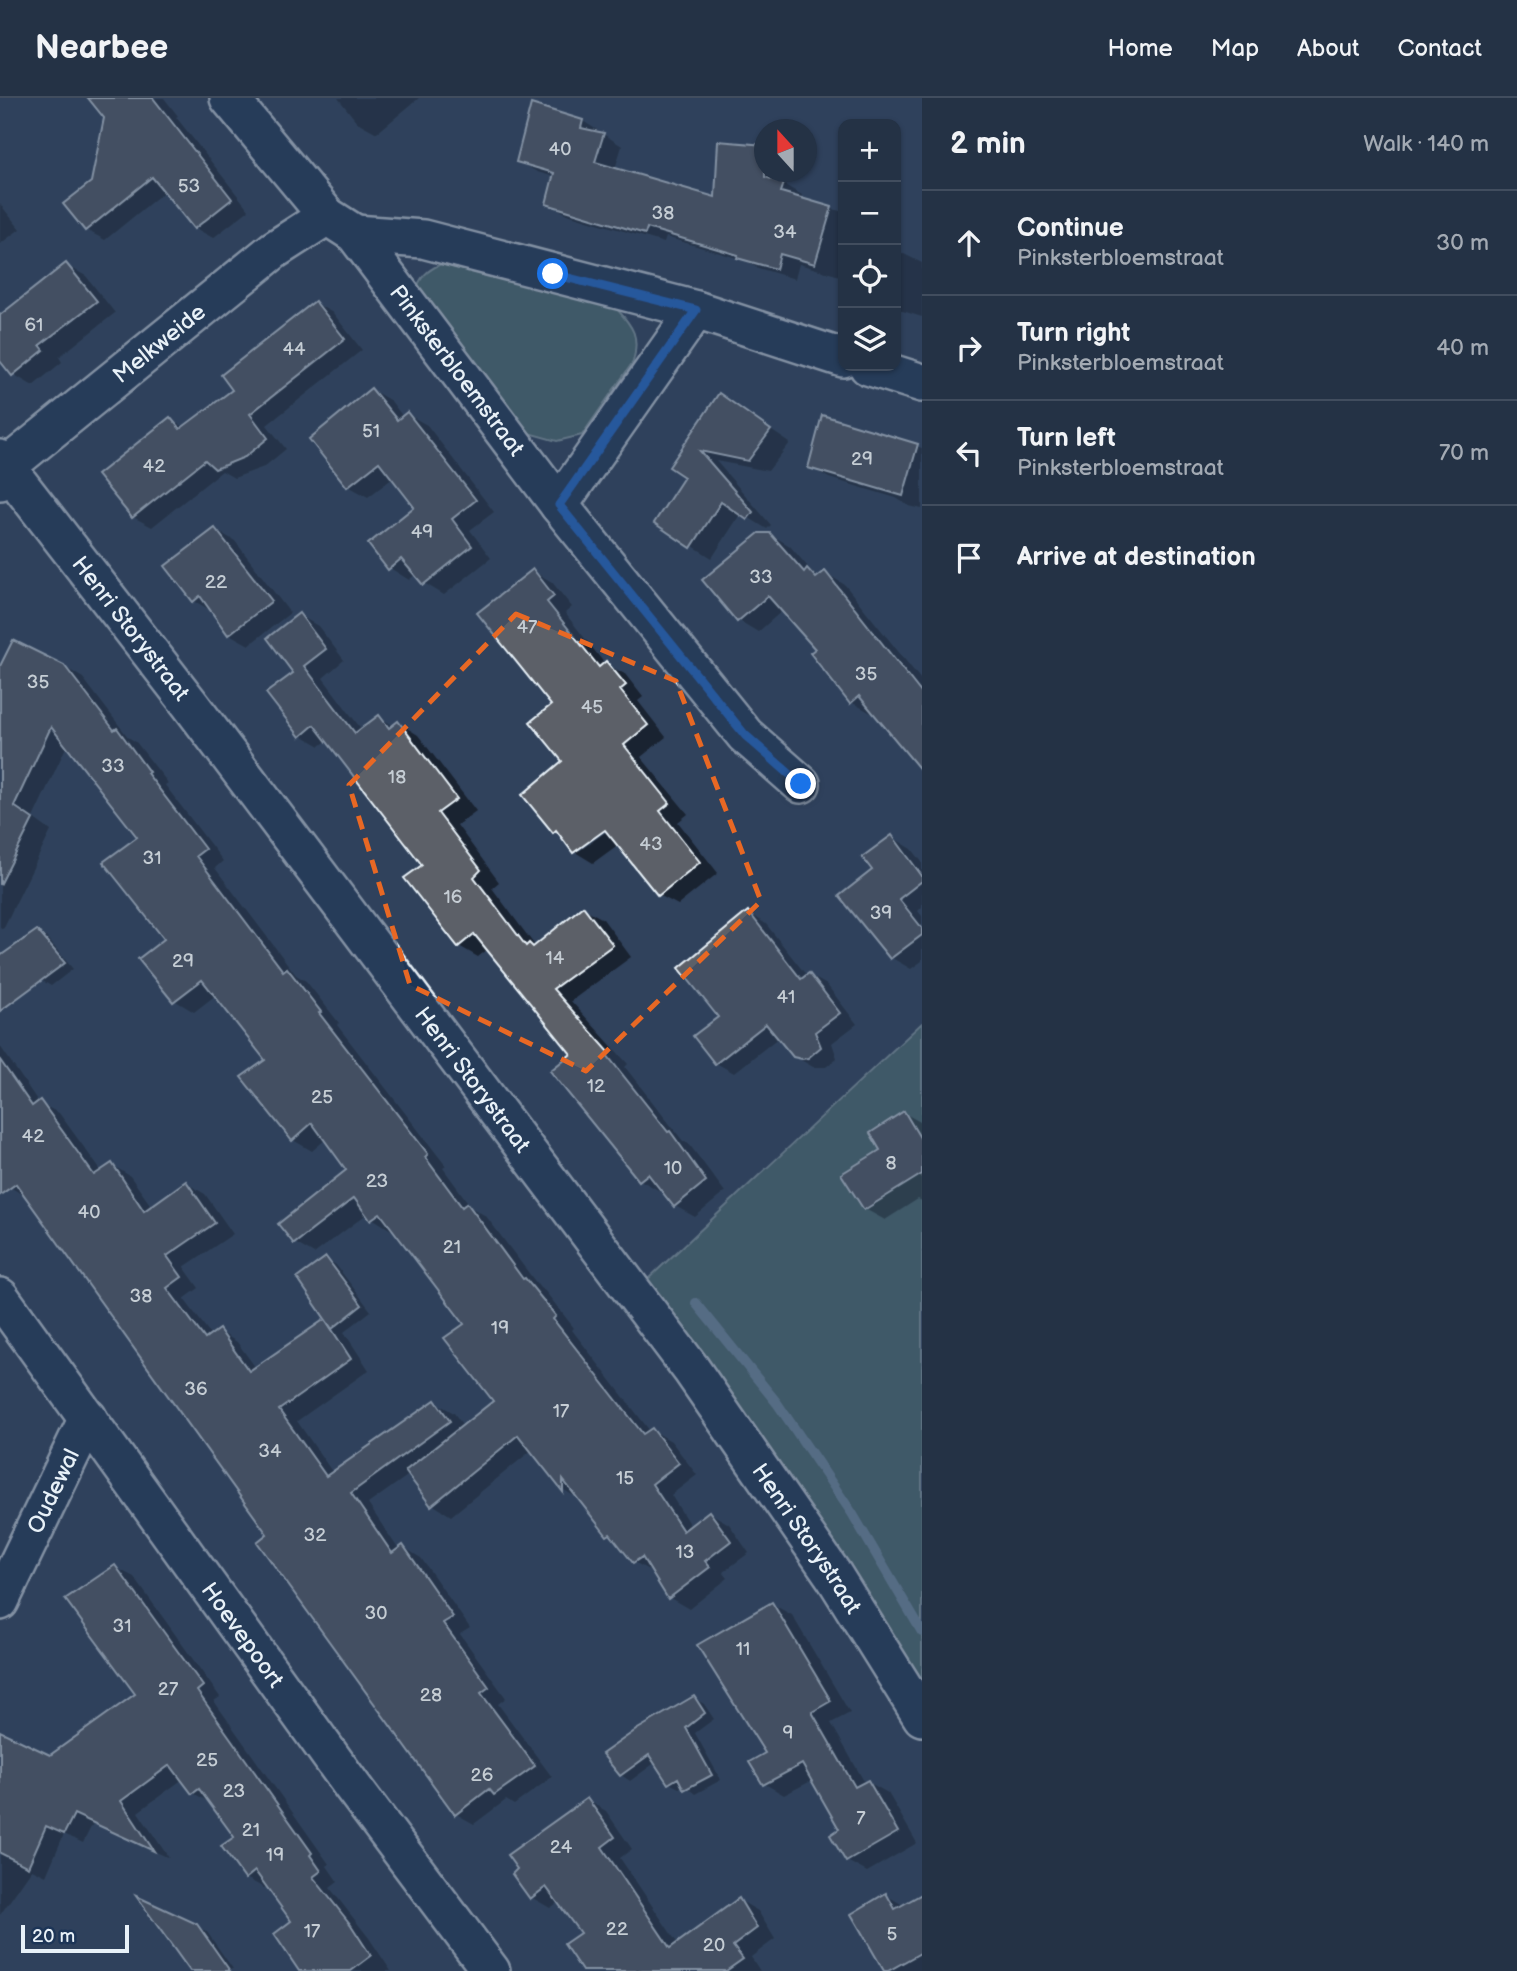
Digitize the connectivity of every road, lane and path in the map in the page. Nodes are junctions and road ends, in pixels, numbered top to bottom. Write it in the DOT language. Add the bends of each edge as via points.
graph roads {
  1 [pos="229,98"];
  2 [pos="341,225"];
  3 [pos="696,310"];
  4 [pos="838,356"];
  5 [pos="884,371"];
  6 [pos="922,383"];
  7 [pos="2,469"];
  8 [pos="559,505"];
  9 [pos="801,784"];
  10 [pos="0,1297"];
  11 [pos="88,1418"];
  12 [pos="0,1601"];
  13 [pos="922,1717"];
  14 [pos="491,1971"];
  1 -- 2 [label="street, Pinksterbloemstraat"];
  2 -- 3 [label="street" via="423,239"];
  2 -- 7 [label="street, Melkweide" via="274,250"];
  2 -- 8 [label="street, Pinksterbloemstraat"];
  3 -- 4 [label="street"];
  3 -- 8 [label="street"];
  5 -- 6 [label="street"];
  7 -- 13 [label="street, Henri Storystraat" via="199,715 683,1358 834,1576"];
  8 -- 9 [label="street, Pinksterbloemstraat" via="745,735"];
  10 -- 11 [label="street, Hoevepoort"];
  11 -- 12 [label="street, Oudewal"];
  11 -- 14 [label="street, Hoevepoort"];
}
